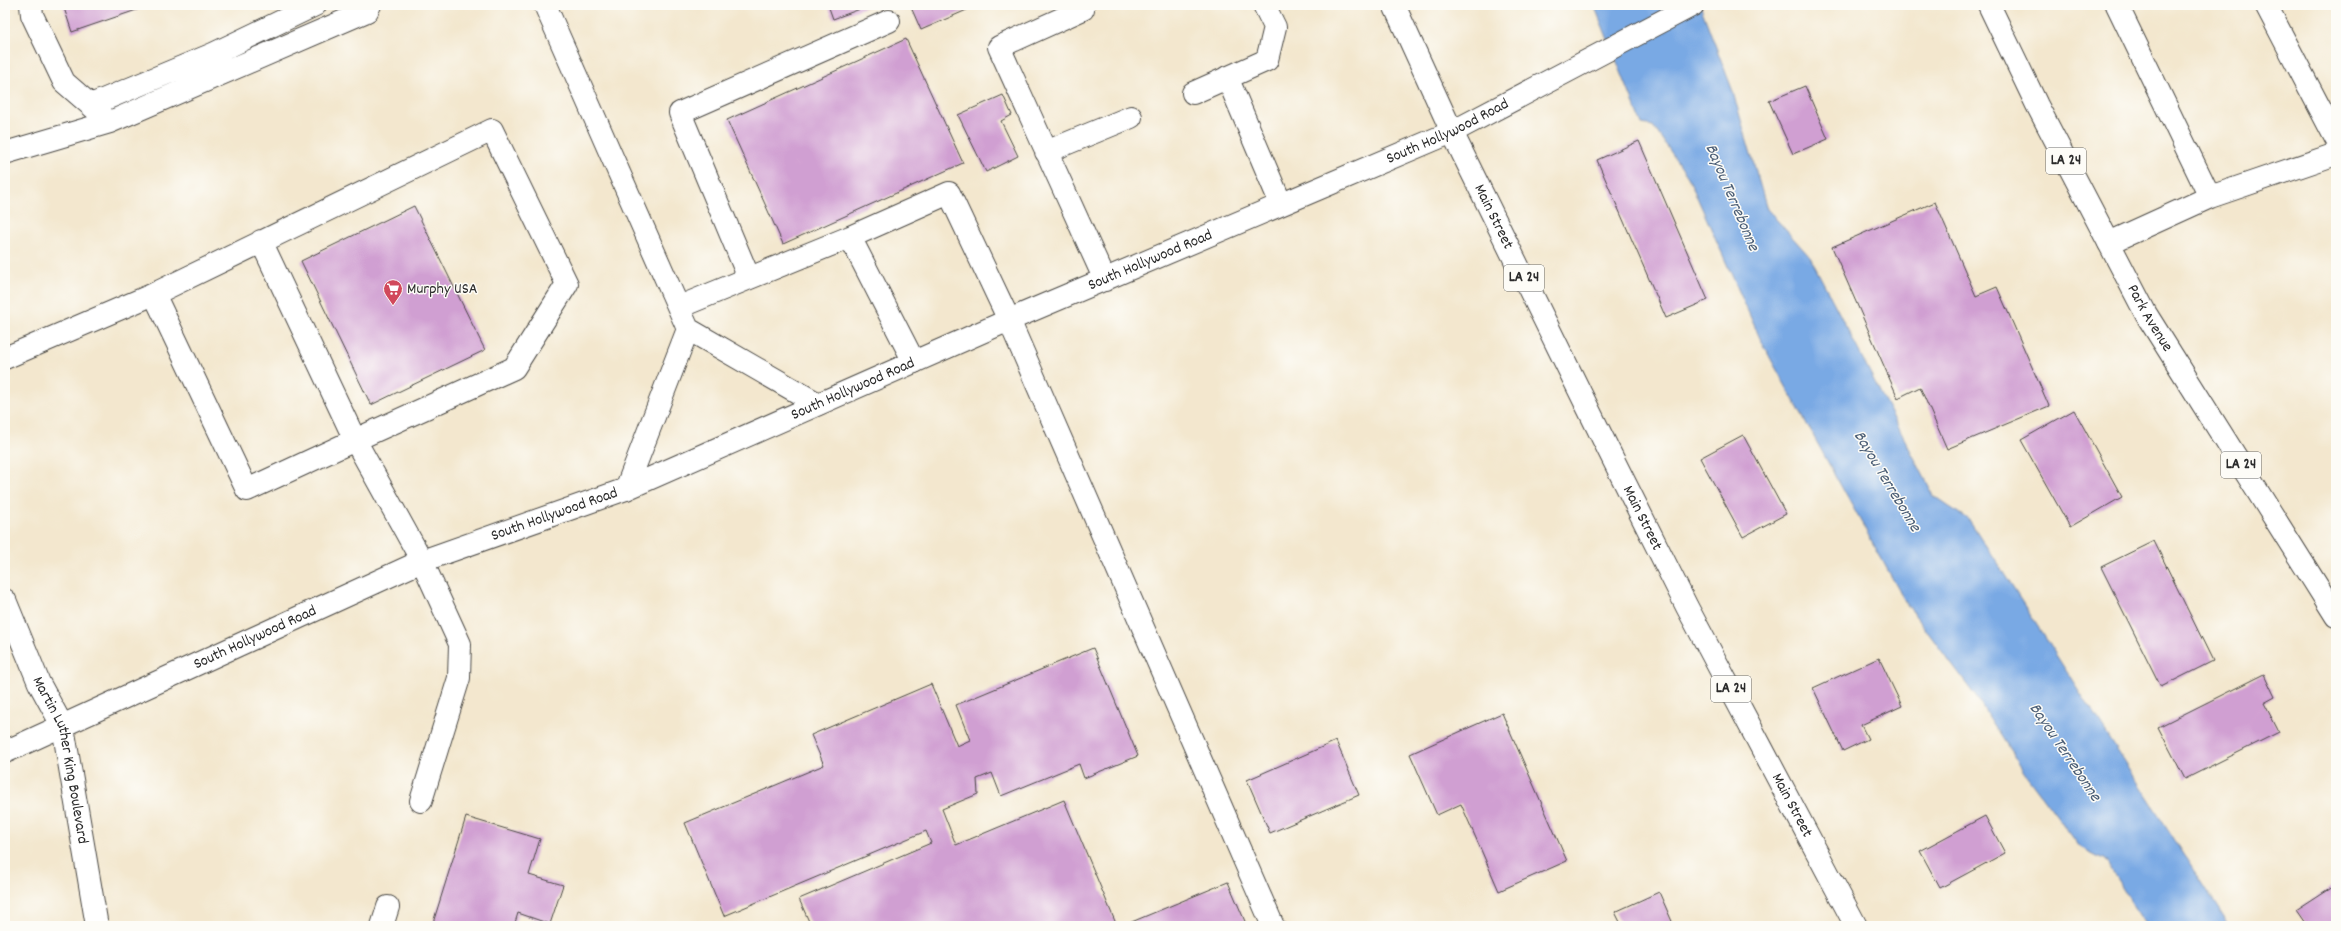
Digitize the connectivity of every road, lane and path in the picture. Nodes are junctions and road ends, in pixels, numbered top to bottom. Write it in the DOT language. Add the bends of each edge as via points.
graph roads {
  1 [pos="31,5"];
  2 [pos="315,5"];
  3 [pos="370,5"];
  4 [pos="545,5"];
  5 [pos="1264,5"];
  6 [pos="1394,5"];
  7 [pos="1693,5"];
  8 [pos="1989,5"];
  9 [pos="2118,5"];
  10 [pos="2266,5"];
  11 [pos="1083,9"];
  12 [pos="889,21"];
  13 [pos="1227,77"];
  14 [pos="1193,92"];
  15 [pos="91,105"];
  16 [pos="1131,117"];
  17 [pos="110,122"];
  18 [pos="1452,132"];
  19 [pos="2336,139"];
  20 [pos="1046,152"];
  21 [pos="5,153"];
  22 [pos="2336,154"];
  23 [pos="2210,197"];
  24 [pos="1281,204"];
  25 [pos="850,237"];
  26 [pos="261,241"];
  27 [pos="2109,243"];
  28 [pos="749,278"];
  29 [pos="1105,280"];
  30 [pos="154,294"];
  31 [pos="679,307"];
  32 [pos="1010,320"];
  33 [pos="688,328"];
  34 [pos="5,358"];
  35 [pos="914,362"];
  36 [pos="818,404"];
  37 [pos="354,440"];
  38 [pos="626,489"];
  39 [pos="422,561"];
  40 [pos="5,600"];
  41 [pos="2336,616"];
  42 [pos="63,727"];
  43 [pos="5,752"];
  44 [pos="421,801"];
  45 [pos="96,926"];
  46 [pos="1273,926"];
  47 [pos="1856,926"];
  1 -- 15 [label="main road" via="32,16 64,82"];
  2 -- 15 [label="main road" via="213,54"];
  3 -- 17 [label="main road" via="367,11"];
  4 -- 31 [label="main road"];
  5 -- 13 [label="main road" via="1275,27 1267,60"];
  6 -- 18 [label="main road, Main Street / LA 24"];
  7 -- 18 [label="main road, South Hollywood Road"];
  8 -- 27 [label="main road, Park Avenue / LA 24" via="2037,105"];
  9 -- 23 [label="main road"];
  10 -- 19 [label="main road"];
  11 -- 20 [label="main road" via="1000,47"];
  12 -- 28 [label="main road" via="680,113"];
  13 -- 14 [label="main road"];
  13 -- 24 [label="main road"];
  15 -- 17 [label="main road"];
  16 -- 20 [label="main road"];
  17 -- 21 [label="main road"];
  18 -- 24 [label="main road, South Hollywood Road"];
  18 -- 47 [label="main road, Main Street / LA 24" via="1687,607"];
  20 -- 29 [label="main road"];
  22 -- 23 [label="main road"];
  23 -- 27 [label="main road"];
  24 -- 29 [label="main road, South Hollywood Road"];
  25 -- 28 [label="main road"];
  25 -- 32 [label="main road" via="948,193"];
  25 -- 35 [label="main road"];
  26 -- 30 [label="main road"];
  26 -- 37 [label="main road"];
  26 -- 37 [label="main road" via="492,130 567,284 514,368"];
  27 -- 41 [label="main road, Park Avenue / LA 24" via="2146,314"];
  28 -- 31 [label="main road"];
  29 -- 32 [label="main road, South Hollywood Road"];
  30 -- 34 [label="main road"];
  30 -- 37 [label="main road" via="247,490"];
  31 -- 33 [label="main road"];
  32 -- 35 [label="main road, South Hollywood Road"];
  32 -- 46 [label="main road"];
  33 -- 36 [label="main road"];
  33 -- 38 [label="main road"];
  35 -- 36 [label="main road, South Hollywood Road"];
  36 -- 38 [label="main road, South Hollywood Road"];
  37 -- 39 [label="main road"];
  38 -- 39 [label="main road, South Hollywood Road"];
  39 -- 42 [label="main road, South Hollywood Road"];
  39 -- 44 [label="main road" via="460,644 459,678"];
  40 -- 42 [label="main road, Martin Luther King Boulevard" via="39,683"];
  42 -- 43 [label="main road, South Hollywood Road"];
  42 -- 45 [label="main road, Martin Luther King Boulevard"];
}
